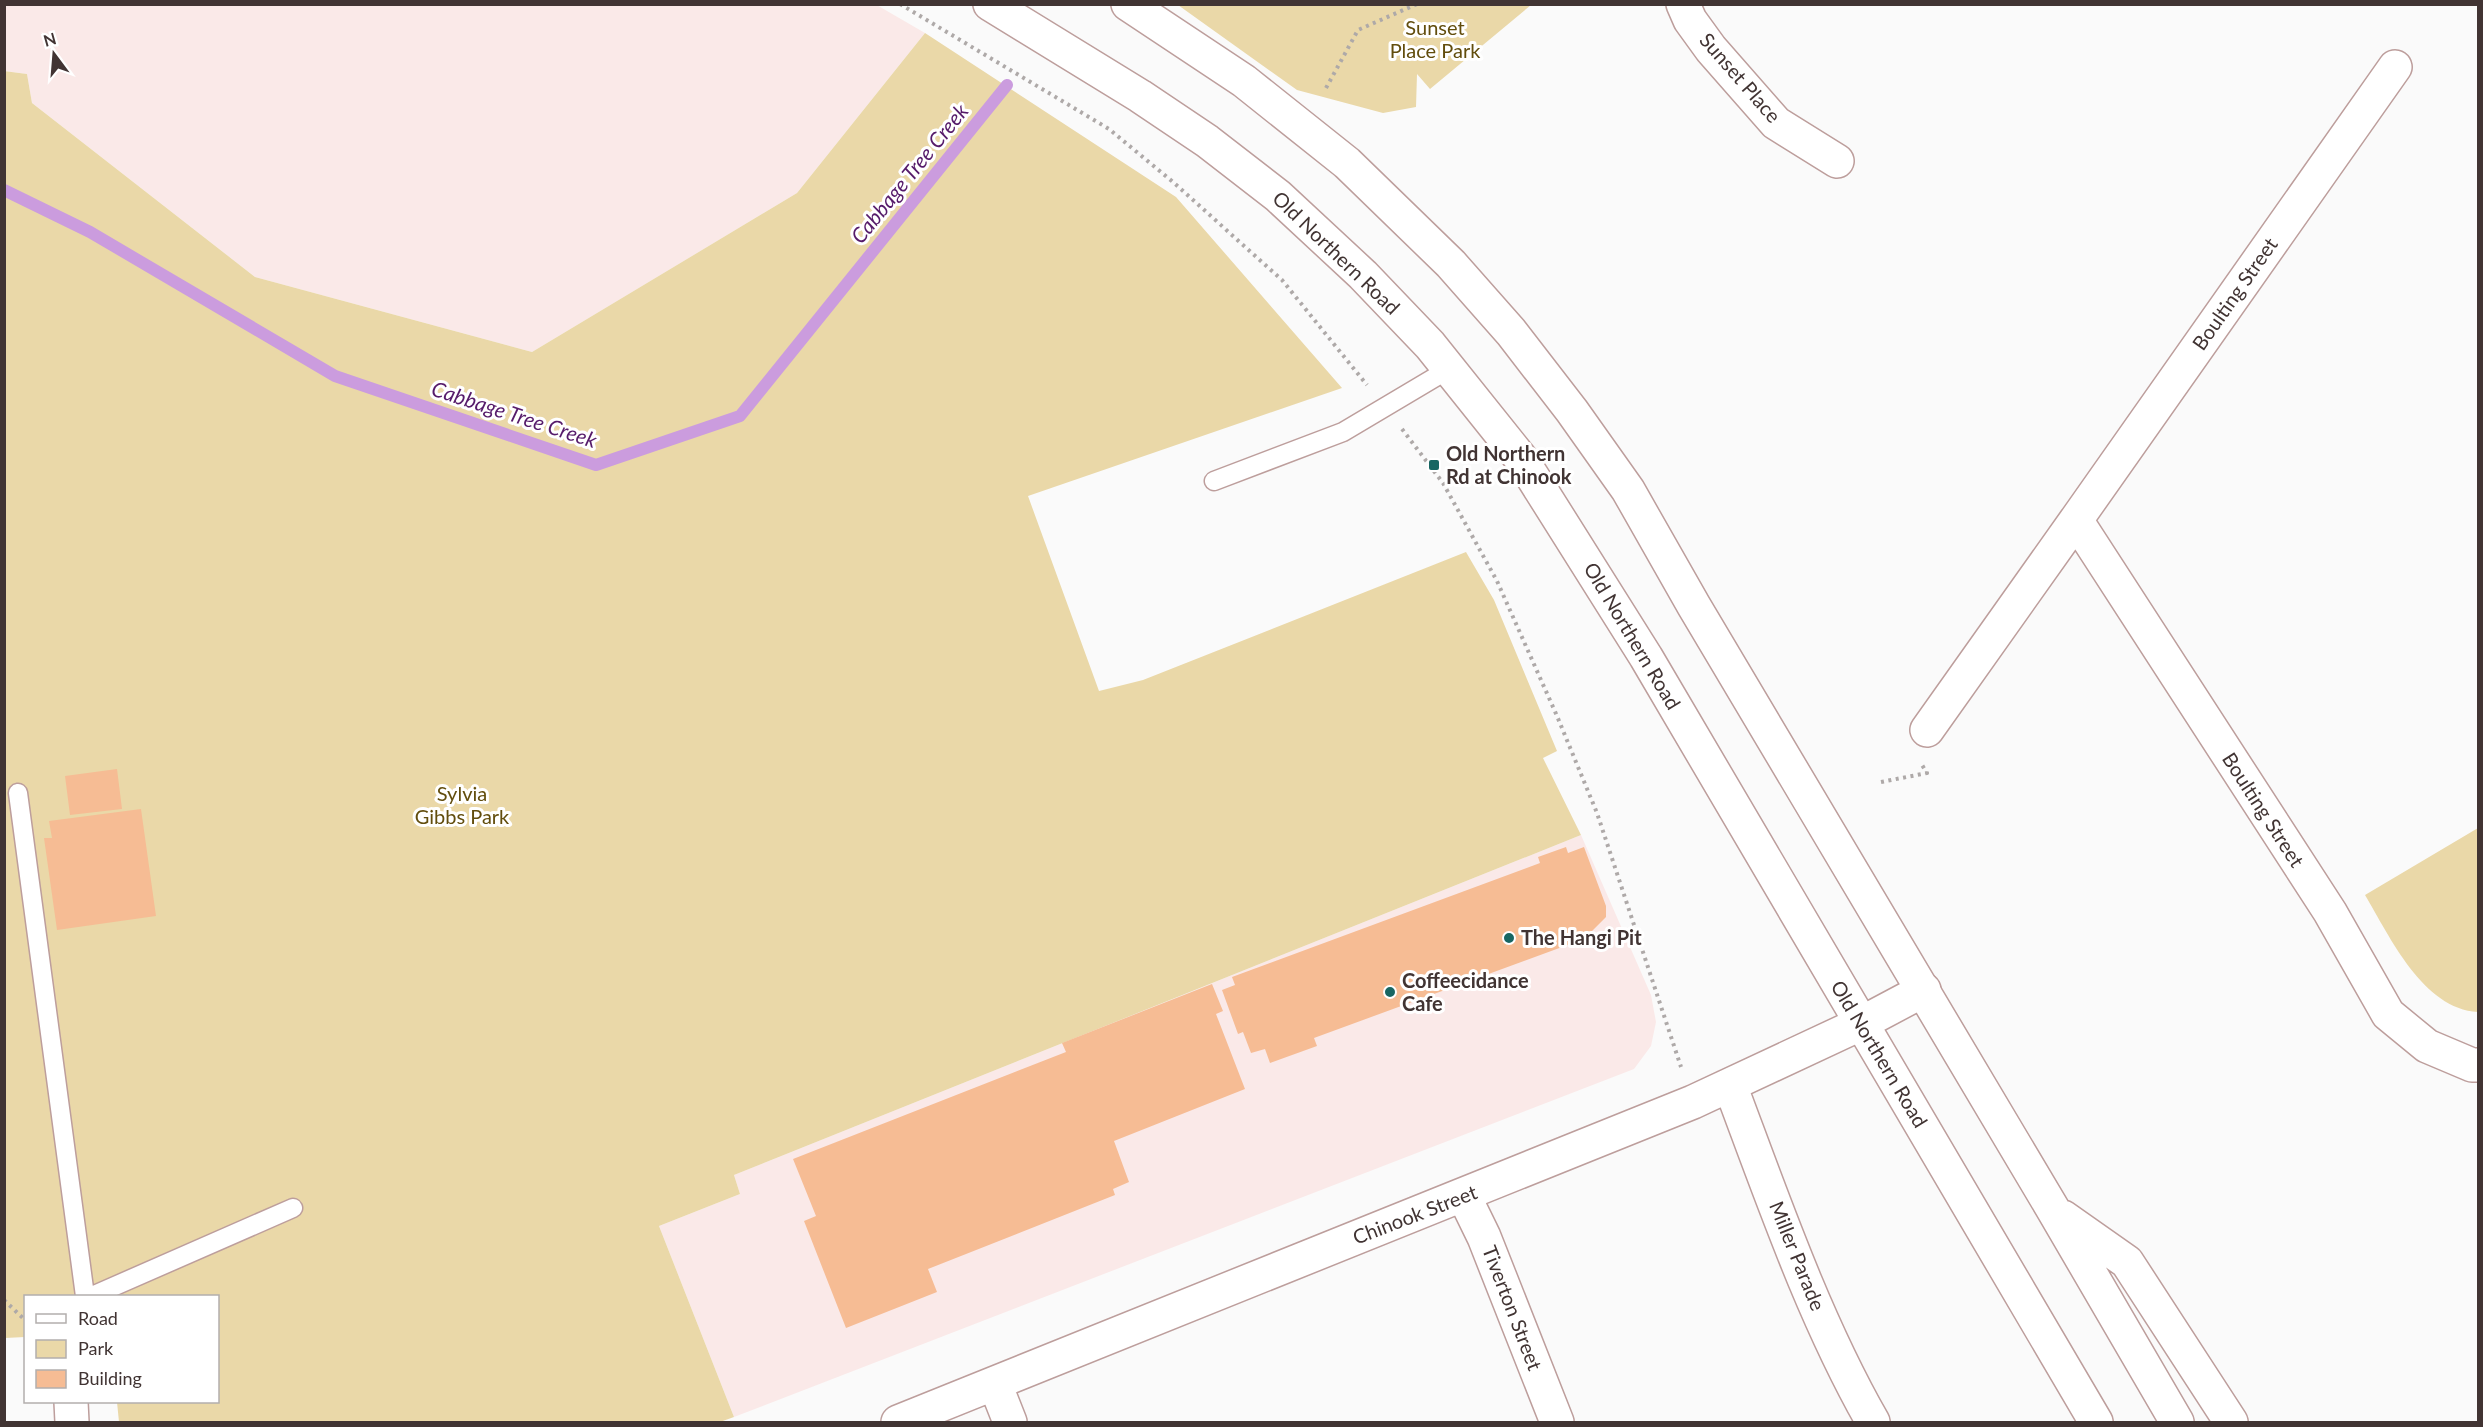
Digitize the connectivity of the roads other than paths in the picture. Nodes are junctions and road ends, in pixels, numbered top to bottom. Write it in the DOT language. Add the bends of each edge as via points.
graph roads {
  1 [pos="990,4"];
  2 [pos="1128,4"];
  3 [pos="1683,4"];
  4 [pos="2395,67"];
  5 [pos="1838,161"];
  6 [pos="1449,369"];
  7 [pos="1214,481"];
  8 [pos="2076,520"];
  9 [pos="1927,730"];
  10 [pos="18,793"];
  11 [pos="1924,990"];
  12 [pos="1860,1024"];
  13 [pos="2478,1065"];
  14 [pos="1730,1085"];
  15 [pos="1464,1196"];
  16 [pos="293,1208"];
  17 [pos="2054,1210"];
  18 [pos="85,1295"];
  19 [pos="94,1295"];
  20 [pos="995,1384"];
  21 [pos="71,1403"];
  22 [pos="72,1422"];
  23 [pos="898,1422"];
  24 [pos="1010,1422"];
  25 [pos="1557,1422"];
  26 [pos="1873,1422"];
  27 [pos="2096,1422"];
  28 [pos="2177,1422"];
  29 [pos="2231,1422"];
  1 -- 6 [label="main road, Old Northern Road" via="1207,141 1278,195 1363,275"];
  2 -- 11 [label="main road" via="1244,81 1347,164 1451,264 1511,332 1628,490"];
  3 -- 5 [label="main road, Sunset Place" via="1712,49 1776,123"];
  4 -- 8 [label="main road, Boulting Street"];
  6 -- 7 [label="lane" via="1343,432"];
  6 -- 12 [label="main road, Old Northern Road" via="1522,460 1556,510"];
  8 -- 9 [label="main road, Boulting Street"];
  8 -- 13 [label="main road, Boulting Street" via="2330,912 2388,1014 2427,1046"];
  10 -- 18 [label="lane"];
  11 -- 12 [label="main road, Chinook Street"];
  11 -- 17 [label="main road"];
  12 -- 14 [label="main road, Chinook Street"];
  12 -- 27 [label="main road, Old Northern Road"];
  14 -- 15 [label="main road, Chinook Street"];
  14 -- 26 [label="main road, Miller Parade" via="1827,1332"];
  15 -- 20 [label="main road, Chinook Street"];
  15 -- 25 [label="main road, Tiverton Street" via="1484,1236"];
  16 -- 19 [label="lane"];
  17 -- 28 [label="main road"];
  17 -- 29 [label="main road" via="2127,1262"];
  20 -- 23 [label="main road, Chinook Street"];
  20 -- 24 [label="main road"];
  21 -- 22 [label="main road"];
}
